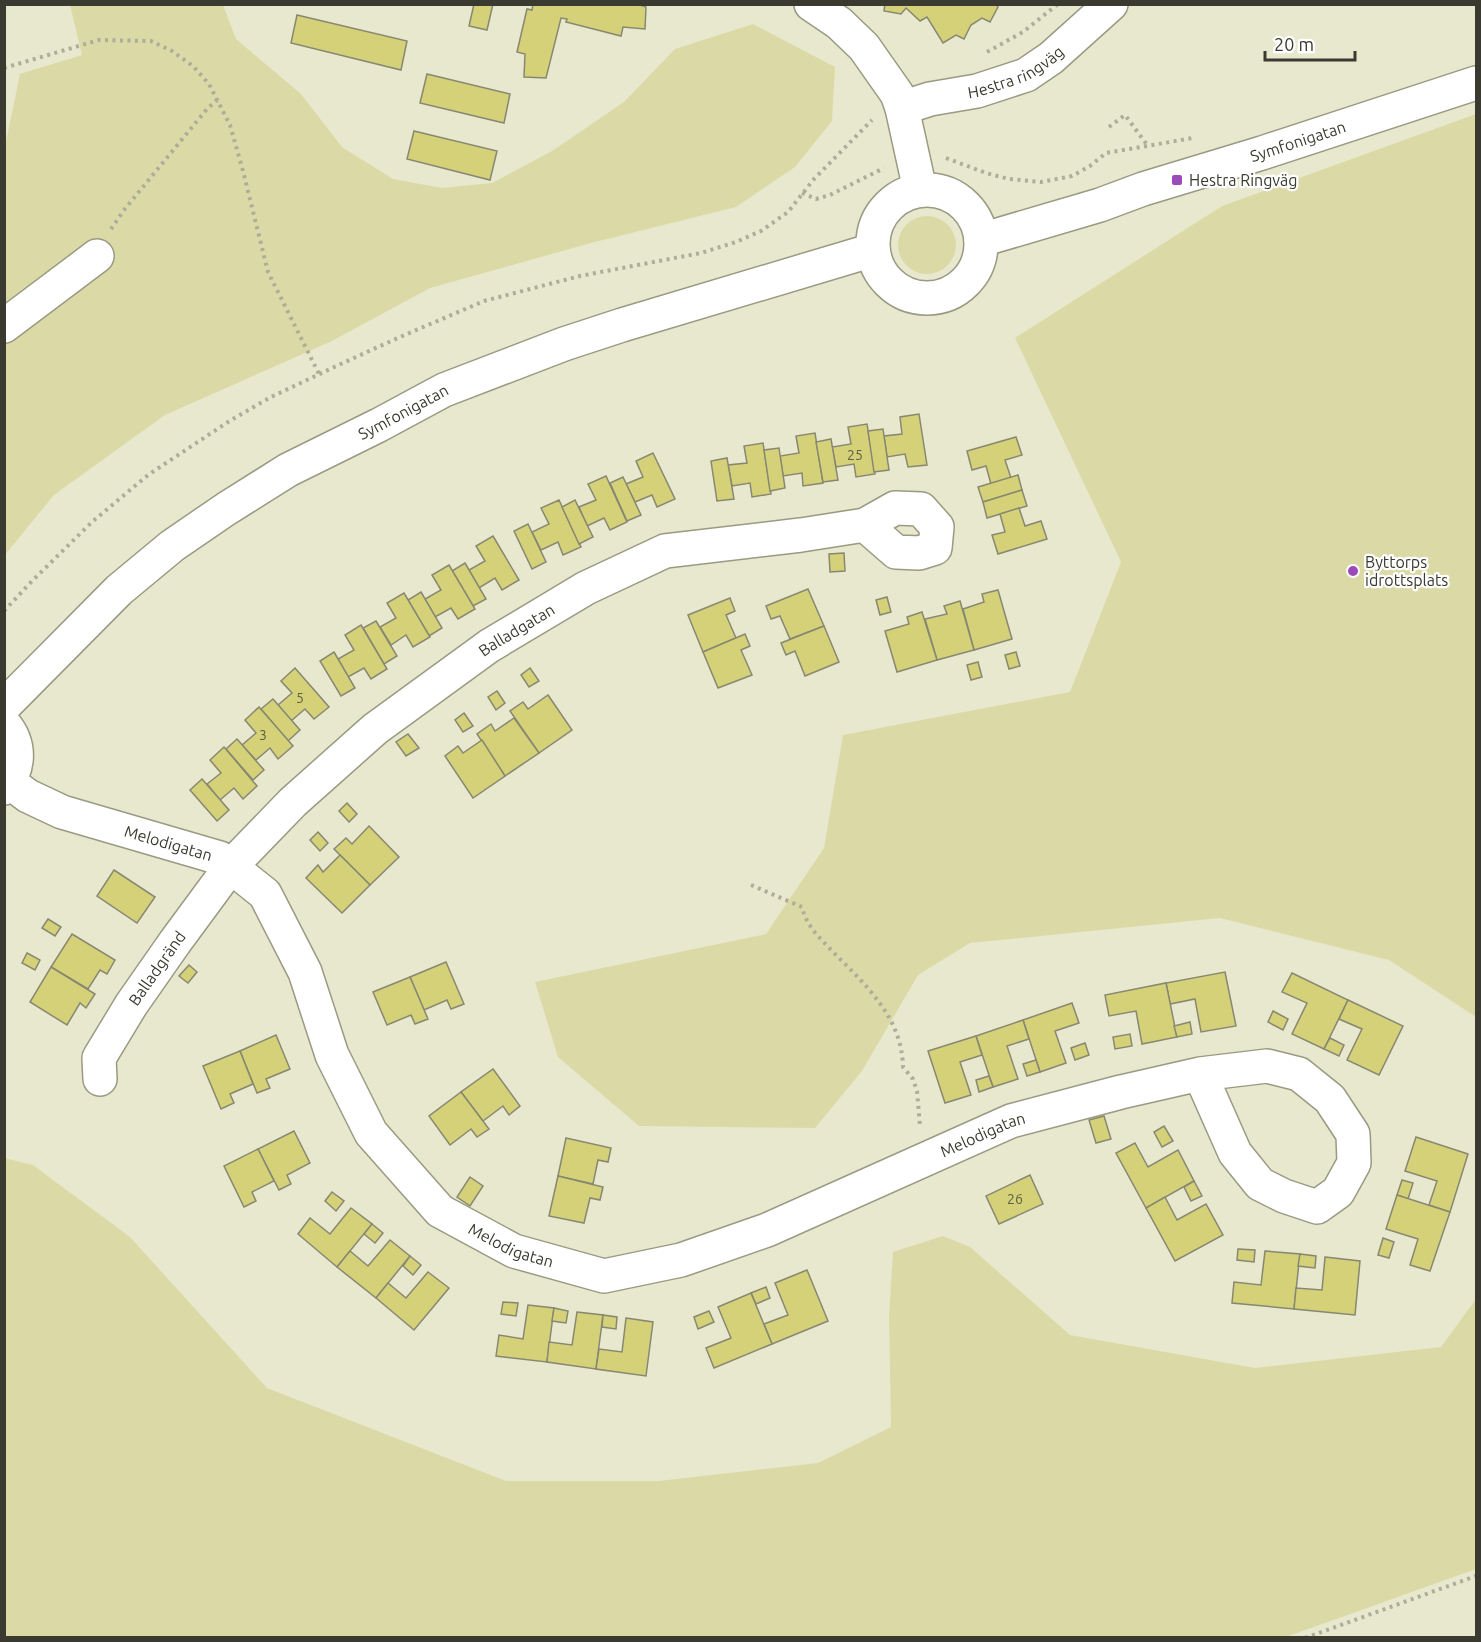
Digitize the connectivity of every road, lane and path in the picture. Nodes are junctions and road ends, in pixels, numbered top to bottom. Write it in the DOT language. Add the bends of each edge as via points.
graph roads {
  1 [pos="811,4"];
  2 [pos="1058,4"];
  3 [pos="1111,4"];
  4 [pos="979,56"];
  5 [pos="4,68"];
  6 [pos="1476,83"];
  7 [pos="217,100"];
  8 [pos="899,101"];
  9 [pos="1109,127"];
  10 [pos="1202,137"];
  11 [pos="1148,146"];
  12 [pos="913,158"];
  13 [pos="920,190"];
  14 [pos="802,193"];
  15 [pos="981,240"];
  16 [pos="873,250"];
  17 [pos="97,256"];
  18 [pos="4,326"];
  19 [pos="319,374"];
  20 [pos="865,525"];
  21 [pos="4,611"];
  22 [pos="4,706"];
  23 [pos="4,724"];
  24 [pos="7,785"];
  25 [pos="231,866"];
  26 [pos="752,885"];
  27 [pos="1200,1074"];
  28 [pos="99,1079"];
  29 [pos="921,1161"];
  30 [pos="1476,1576"];
  31 [pos="1305,1638"];
  1 -- 8 [label="street" via="864,47"];
  2 -- 4 [label="path" via="1023,32"];
  3 -- 8 [label="street, Hestra ringväg" via="1026,75 977,91"];
  5 -- 7 [label="path" via="99,40 152,41 193,66"];
  6 -- 15 [label="street, Symfonigatan"];
  7 -- 17 [label="path" via="124,210"];
  7 -- 19 [label="path" via="230,125 268,272"];
  8 -- 12 [label="street"];
  8 -- 14 [label="path"];
  9 -- 11 [label="path" via="1125,115"];
  10 -- 11 [label="path"];
  11 -- 12 [label="path" via="1106,153 1072,176 1041,182 1009,180 942,157"];
  12 -- 13 [label="street"];
  12 -- 14 [label="path" via="830,195 816,199"];
  13 -- 15 [label="street" via="939,191 957,199 976,221"];
  13 -- 16 [label="street" via="904,195 884,210 873,234"];
  14 -- 19 [label="path" via="788,212 736,242 700,253 580,276 484,302"];
  15 -- 16 [label="street" via="979,260 970,277 956,291 927,298 908,295 891,285 879,269"];
  16 -- 22 [label="street, Symfonigatan" via="564,344 444,390 288,470 172,546 137,575"];
  17 -- 18 [label="street"];
  19 -- 21 [label="path" via="231,420 148,475 92,522"];
  20 -- 25 [label="street, Balladgatan" via="665,551 586,588 489,646 375,729 292,802"];
  23 -- 24 [label="street" via="17,754"];
  24 -- 25 [label="street, Melodigatan" via="63,812 220,858"];
  25 -- 28 [label="street, Balladgränd" via="131,1005 99,1058"];
  25 -- 29 [label="street, Melodigatan" via="265,894 305,972 332,1055 371,1133 440,1211 514,1251 604,1276 681,1260 767,1230"];
  26 -- 29 [label="path" via="802,907 815,934 877,997 899,1037 903,1067 917,1091"];
  27 -- 27 [label="street, Melodigatan" via="1235,1153 1260,1184 1317,1207 1338,1192 1354,1163 1353,1134 1330,1099 1299,1074 1267,1066"];
  27 -- 29 [label="street, Melodigatan" via="1011,1121"];
  30 -- 31 [label="path"];
}
